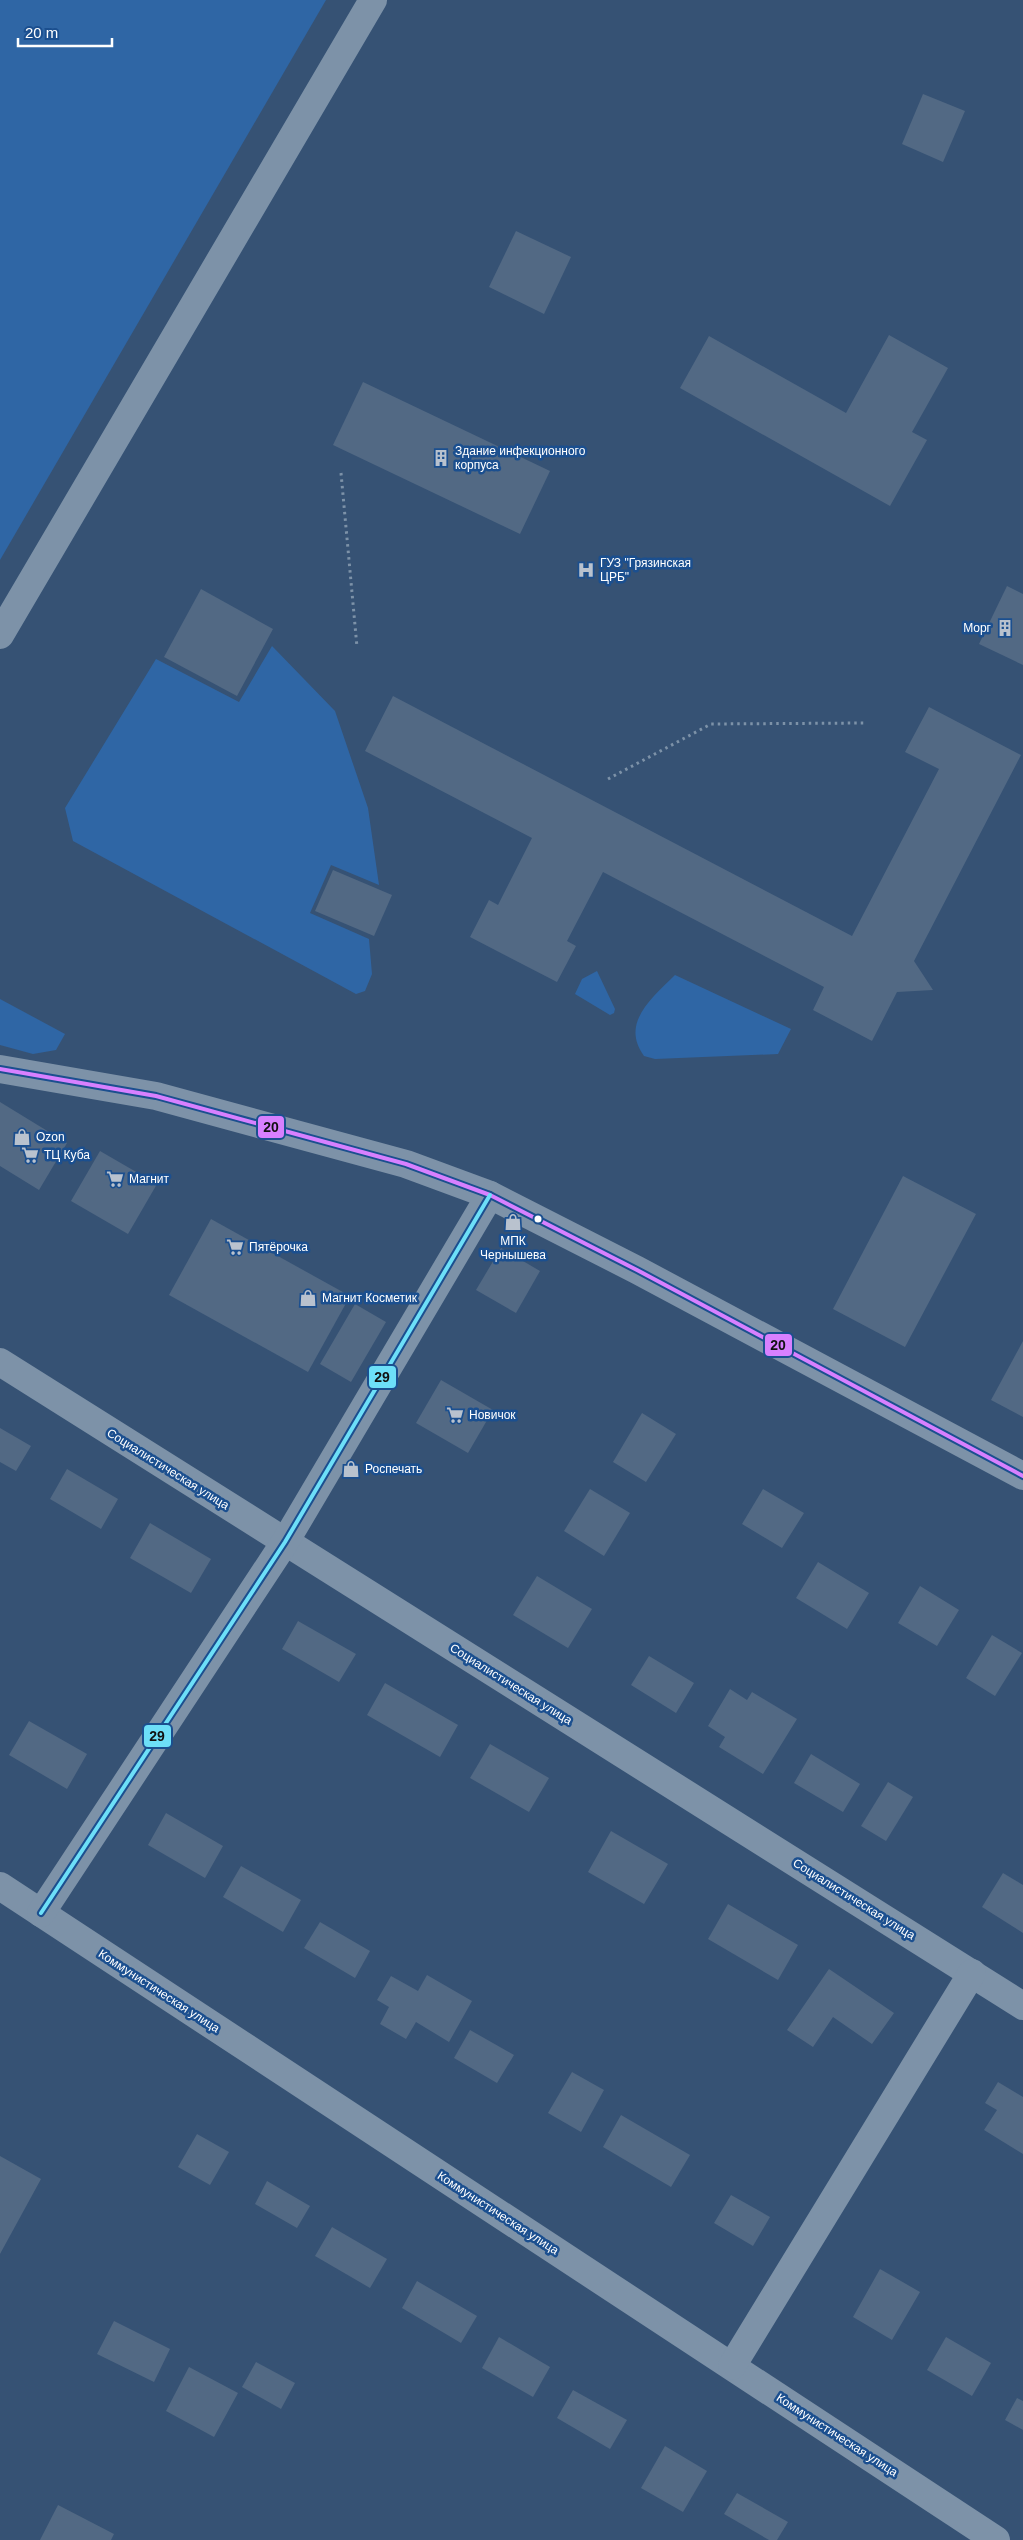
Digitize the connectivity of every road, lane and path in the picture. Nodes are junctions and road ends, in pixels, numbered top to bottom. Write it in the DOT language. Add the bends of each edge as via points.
graph roads {
  1 [pos="373,0"];
  2 [pos="341,473"];
  3 [pos="0,635"];
  4 [pos="357,647"];
  5 [pos="864,723"];
  6 [pos="608,779"];
  7 [pos="0,1069"];
  8 [pos="490,1195"];
  9 [pos="0,1362"];
  10 [pos="1023,1476"];
  11 [pos="285,1542"];
  12 [pos="0,1886"];
  13 [pos="41,1913"];
  14 [pos="972,1973"];
  15 [pos="1023,2006"];
  16 [pos="732,2366"];
  17 [pos="996,2540"];
  1 -- 3 [label="street"];
  2 -- 4 [label="path"];
  5 -- 6 [label="path" via="711,724"];
  7 -- 8 [label="street" via="156,1096 406,1164"];
  8 -- 10 [label="street"];
  8 -- 11 [label="street"];
  9 -- 11 [label="street, Социалистическая улица"];
  11 -- 13 [label="street"];
  11 -- 14 [label="street, Социалистическая улица"];
  12 -- 13 [label="street, Коммунистическая улица"];
  13 -- 16 [label="street, Коммунистическая улица"];
  14 -- 15 [label="street, Социалистическая улица"];
  14 -- 16 [label="street"];
  16 -- 17 [label="street, Коммунистическая улица"];
}
